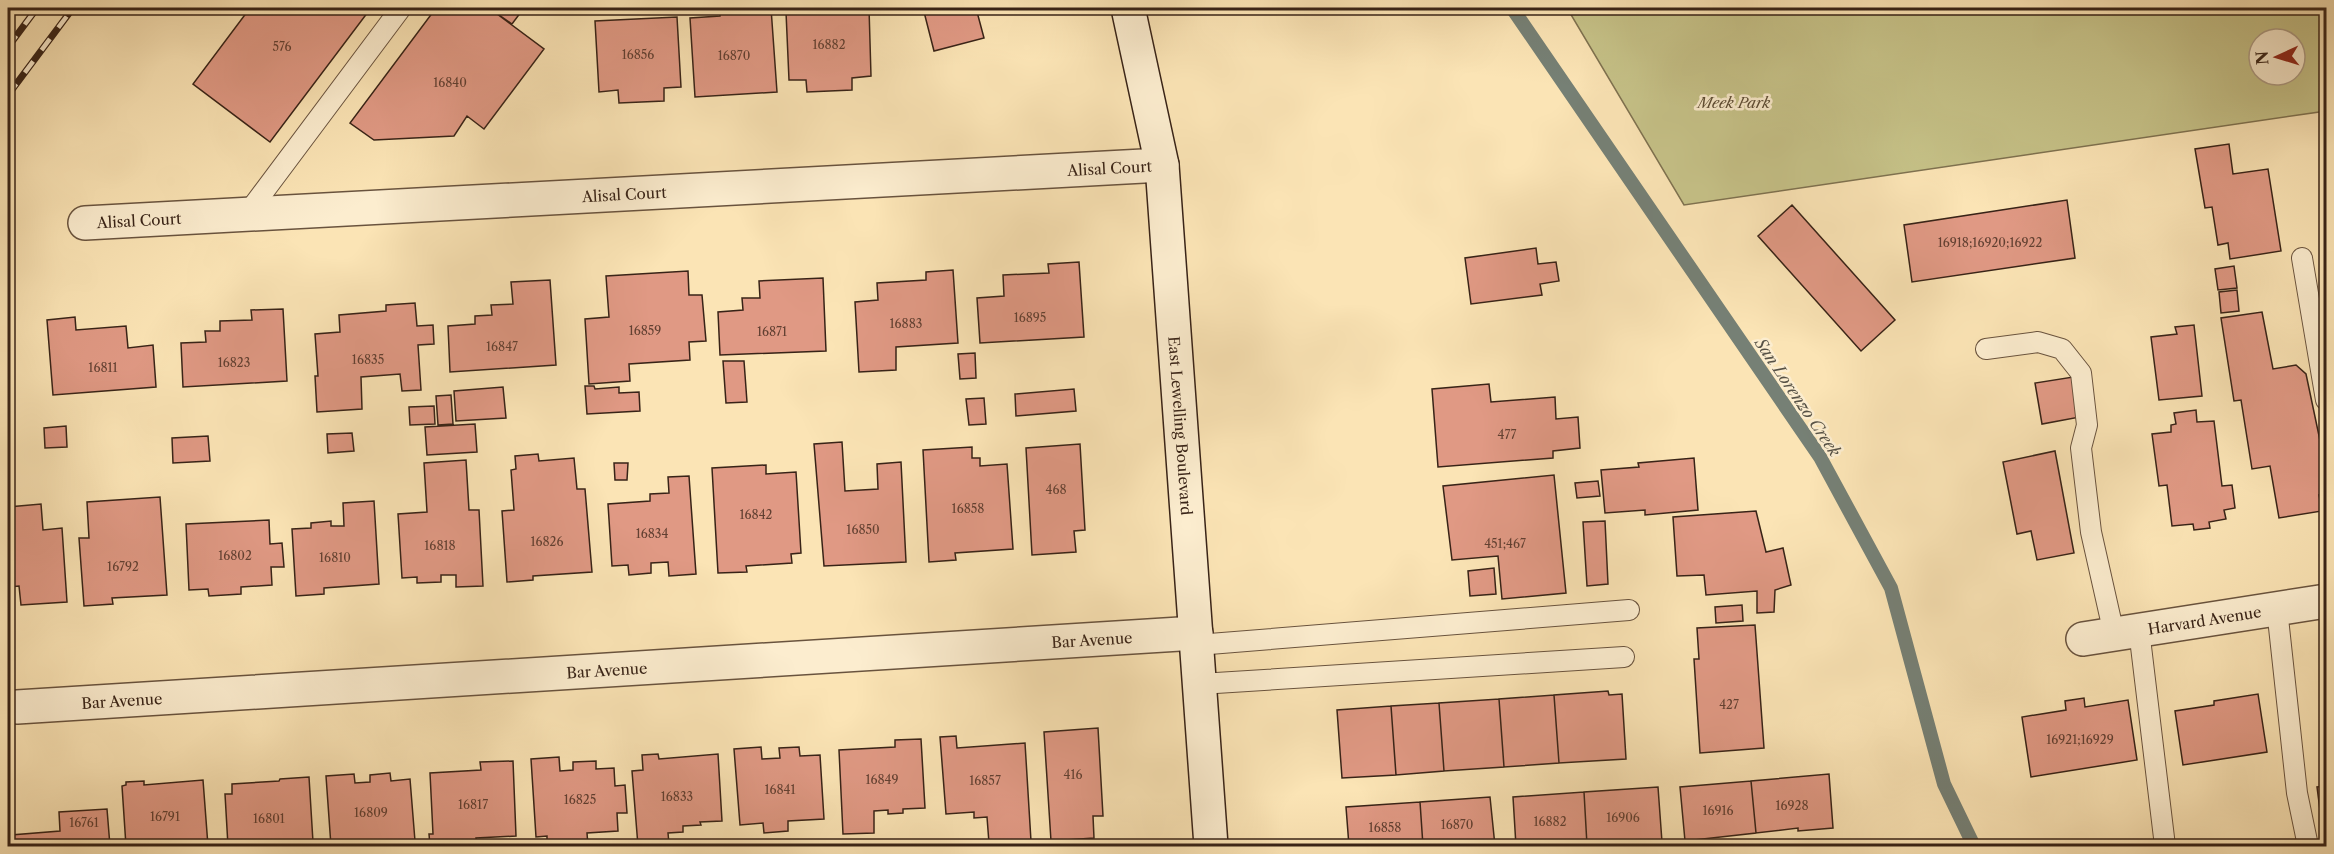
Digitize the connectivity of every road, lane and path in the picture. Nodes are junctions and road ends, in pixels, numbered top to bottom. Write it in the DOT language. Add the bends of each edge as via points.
graph roads {
  1 [pos="401,8"];
  2 [pos="1128,8"];
  3 [pos="1162,165"];
  4 [pos="248,214"];
  5 [pos="85,223"];
  6 [pos="2302,258"];
  7 [pos="1986,350"];
  8 [pos="2326,400"];
  9 [pos="2326,601"];
  10 [pos="2277,609"];
  11 [pos="1629,610"];
  12 [pos="2112,634"];
  13 [pos="1196,639"];
  14 [pos="1624,657"];
  15 [pos="1200,684"];
  16 [pos="17,707"];
  17 [pos="1211,846"];
  18 [pos="2165,846"];
  19 [pos="2308,846"];
  1 -- 4 [label="lane"];
  2 -- 3 [label="street, East Lewelling Boulevard"];
  3 -- 4 [label="street, Alisal Court"];
  3 -- 13 [label="street, East Lewelling Boulevard"];
  4 -- 5 [label="street, Alisal Court"];
  6 -- 8 [label="lane"];
  7 -- 12 [label="lane" via="2038,342 2062,349 2081,373 2087,425 2081,448 2091,532"];
  9 -- 10 [label="street, Harvard Avenue"];
  10 -- 12 [label="street, Harvard Avenue"];
  10 -- 19 [label="lane" via="2297,793"];
  11 -- 13 [label="lane"];
  12 -- 18 [label="lane"];
  13 -- 15 [label="street, East Lewelling Boulevard"];
  13 -- 16 [label="street, Bar Avenue"];
  14 -- 15 [label="lane"];
  15 -- 17 [label="street, East Lewelling Boulevard"];
}
